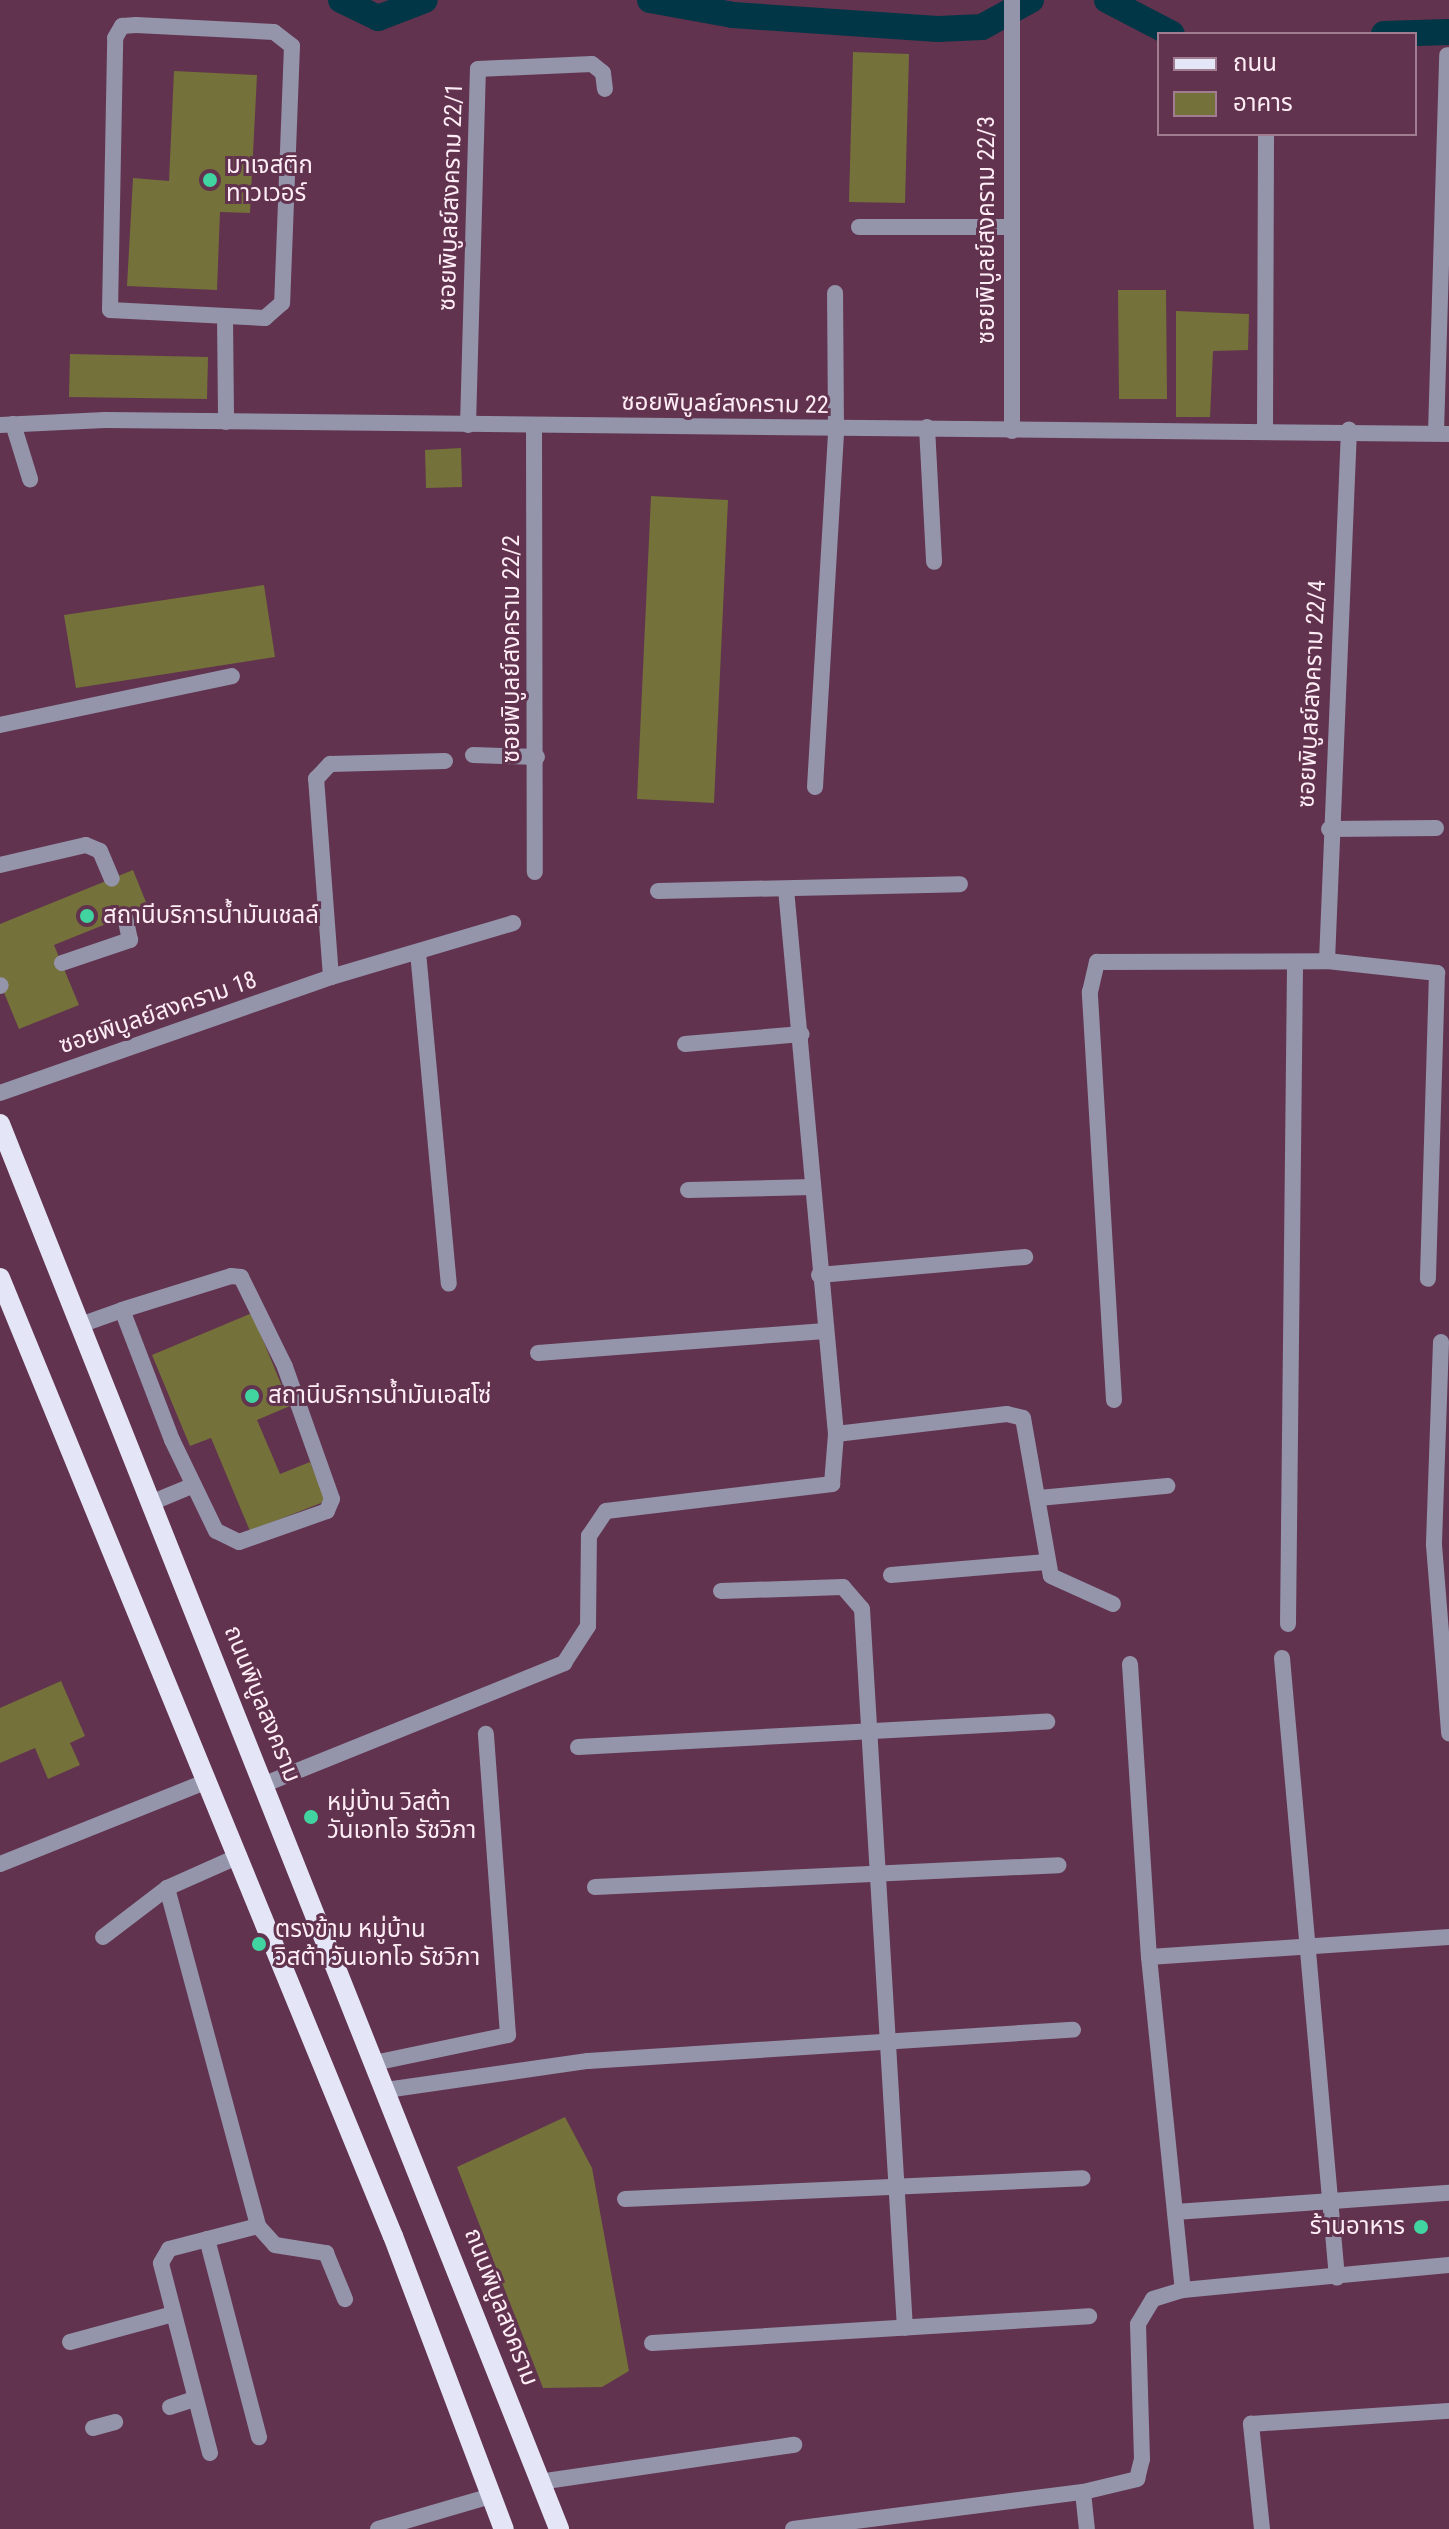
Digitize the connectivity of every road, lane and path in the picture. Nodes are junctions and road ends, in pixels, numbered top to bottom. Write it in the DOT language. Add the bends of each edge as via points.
graph roads {
  1 [pos="1012,0"];
  2 [pos="1447,55"];
  3 [pos="605,89"];
  4 [pos="1266,136"];
  5 [pos="859,227"];
  6 [pos="1009,227"];
  7 [pos="835,293"];
  8 [pos="225,318"];
  9 [pos="226,422"];
  10 [pos="6,425"];
  11 [pos="468,425"];
  12 [pos="534,425"];
  13 [pos="927,427"];
  14 [pos="836,429"];
  15 [pos="1265,429"];
  16 [pos="1349,429"];
  17 [pos="1012,431"];
  18 [pos="1443,434"];
  19 [pos="30,479"];
  20 [pos="934,562"];
  21 [pos="232,676"];
  22 [pos="0,725"];
  23 [pos="473,755"];
  24 [pos="537,757"];
  25 [pos="445,761"];
  26 [pos="815,787"];
  27 [pos="1436,828"];
  28 [pos="1329,829"];
  29 [pos="0,865"];
  30 [pos="535,872"];
  31 [pos="112,879"];
  32 [pos="960,884"];
  33 [pos="786,889"];
  34 [pos="658,891"];
  35 [pos="125,916"];
  36 [pos="513,923"];
  37 [pos="418,952"];
  38 [pos="1327,961"];
  39 [pos="62,963"];
  40 [pos="1295,963"];
  41 [pos="331,977"];
  42 [pos="802,1034"];
  43 [pos="685,1044"];
  44 [pos="0,1093"];
  45 [pos="0,1124"];
  46 [pos="813,1187"];
  47 [pos="688,1190"];
  48 [pos="1025,1257"];
  49 [pos="819,1275"];
  50 [pos="0,1278"];
  51 [pos="1428,1279"];
  52 [pos="449,1284"];
  53 [pos="122,1310"];
  54 [pos="83,1324"];
  55 [pos="825,1331"];
  56 [pos="1441,1342"];
  57 [pos="538,1353"];
  58 [pos="1114,1400"];
  59 [pos="836,1434"];
  60 [pos="194,1485"];
  61 [pos="1167,1486"];
  62 [pos="1039,1498"];
  63 [pos="153,1502"];
  64 [pos="1046,1562"];
  65 [pos="891,1575"];
  66 [pos="721,1591"];
  67 [pos="1113,1604"];
  68 [pos="1288,1624"];
  69 [pos="1282,1658"];
  70 [pos="1130,1664"];
  71 [pos="1047,1722"];
  72 [pos="870,1731"];
  73 [pos="1449,1733"];
  74 [pos="486,1734"];
  75 [pos="578,1747"];
  76 [pos="208,1781"];
  77 [pos="265,1784"];
  78 [pos="239,1856"];
  79 [pos="0,1864"];
  80 [pos="1058,1865"];
  81 [pos="878,1872"];
  82 [pos="595,1887"];
  83 [pos="167,1888"];
  84 [pos="103,1937"];
  85 [pos="1449,1937"];
  86 [pos="1304,1948"];
  87 [pos="1149,1957"];
  88 [pos="1073,2030"];
  89 [pos="888,2042"];
  90 [pos="374,2063"];
  91 [pos="386,2090"];
  92 [pos="1083,2178"];
  93 [pos="900,2189"];
  94 [pos="1449,2193"];
  95 [pos="625,2199"];
  96 [pos="1330,2201"];
  97 [pos="1175,2212"];
  98 [pos="258,2226"];
  99 [pos="207,2239"];
  100 [pos="1449,2265"];
  101 [pos="1337,2278"];
  102 [pos="1183,2290"];
  103 [pos="345,2299"];
  104 [pos="173,2314"];
  105 [pos="1089,2316"];
  106 [pos="905,2328"];
  107 [pos="70,2342"];
  108 [pos="652,2343"];
  109 [pos="195,2399"];
  110 [pos="170,2407"];
  111 [pos="1449,2411"];
  112 [pos="115,2422"];
  113 [pos="93,2428"];
  114 [pos="259,2437"];
  115 [pos="794,2445"];
  116 [pos="210,2453"];
  117 [pos="539,2482"];
  118 [pos="1083,2492"];
  119 [pos="491,2496"];
  120 [pos="920,2521"];
  121 [pos="378,2529"];
  122 [pos="504,2529"];
  123 [pos="559,2529"];
  124 [pos="793,2529"];
  125 [pos="1087,2529"];
  126 [pos="1262,2529"];
  1 -- 6 [label="street, ซอยพิบูลย์สงคราม 22/3"];
  2 -- 18 [label="street"];
  3 -- 11 [label="street, ซอยพิบูลย์สงคราม 22/1" via="603,73 592,64 478,69"];
  4 -- 15 [label="street"];
  5 -- 6 [label="street"];
  6 -- 17 [label="street, ซอยพิบูลย์สงคราม 22/3"];
  7 -- 14 [label="street"];
  8 -- 8 [label="street" via="110,310 115,38 122,26 274,32 292,46 282,303 265,318"];
  8 -- 9 [label="street"];
  9 -- 10 [label="street, ซอยพิบูลย์สงคราม 22"];
  9 -- 11 [label="street, ซอยพิบูลย์สงคราม 22"];
  10 -- 19 [label="street"];
  11 -- 12 [label="street, ซอยพิบูลย์สงคราม 22"];
  12 -- 14 [label="street, ซอยพิบูลย์สงคราม 22"];
  12 -- 24 [label="street, ซอยพิบูลย์สงคราม 22/2"];
  13 -- 14 [label="street, ซอยพิบูลย์สงคราม 22"];
  13 -- 17 [label="street, ซอยพิบูลย์สงคราม 22"];
  13 -- 20 [label="street"];
  14 -- 26 [label="street"];
  15 -- 16 [label="street, ซอยพิบูลย์สงคราม 22"];
  15 -- 17 [label="street, ซอยพิบูลย์สงคราม 22"];
  16 -- 18 [label="street, ซอยพิบูลย์สงคราม 22"];
  16 -- 28 [label="street, ซอยพิบูลย์สงคราม 22/4"];
  21 -- 22 [label="street"];
  23 -- 24 [label="street"];
  24 -- 30 [label="street, ซอยพิบูลย์สงคราม 22/2"];
  25 -- 41 [label="street" via="330,764 316,779"];
  27 -- 28 [label="street"];
  28 -- 38 [label="street, ซอยพิบูลย์สงคราม 22/4"];
  29 -- 31 [label="street" via="86,845 100,851"];
  32 -- 33 [label="street"];
  33 -- 34 [label="street"];
  33 -- 42 [label="street"];
  35 -- 39 [label="street" via="130,940"];
  36 -- 37 [label="street, ซอยพิบูลย์สงคราม 18"];
  37 -- 41 [label="street, ซอยพิบูลย์สงคราม 18"];
  37 -- 52 [label="street"];
  38 -- 40 [label="street"];
  38 -- 51 [label="street" via="1437,973"];
  40 -- 58 [label="street" via="1109,960 1092,966"];
  40 -- 68 [label="street"];
  41 -- 44 [label="street, ซอยพิบูลย์สงคราม 18"];
  42 -- 43 [label="street"];
  42 -- 46 [label="street"];
  45 -- 54 [label="main road, ถนนพิบูลสงคราม"];
  46 -- 47 [label="street"];
  46 -- 49 [label="street"];
  48 -- 49 [label="street"];
  49 -- 55 [label="street"];
  50 -- 76 [label="main road"];
  53 -- 54 [label="street"];
  53 -- 60 [label="street"];
  53 -- 60 [label="street" via="231,1276 249,1283 332,1499 327,1511 239,1542 216,1531"];
  54 -- 63 [label="main road, ถนนพิบูลสงคราม"];
  55 -- 57 [label="street"];
  55 -- 59 [label="street"];
  56 -- 73 [label="street" via="1434,1545"];
  59 -- 62 [label="street" via="1007,1414 1023,1418"];
  59 -- 77 [label="street" via="832,1484 816,1490 606,1511 589,1536 588,1626 564,1663"];
  60 -- 63 [label="street"];
  61 -- 62 [label="street"];
  62 -- 64 [label="street"];
  63 -- 77 [label="main road, ถนนพิบูลสงคราม"];
  64 -- 65 [label="street"];
  64 -- 67 [label="street" via="1057,1582"];
  66 -- 72 [label="street" via="853,1591 862,1609"];
  69 -- 86 [label="street"];
  70 -- 87 [label="street"];
  71 -- 72 [label="street"];
  72 -- 75 [label="street"];
  72 -- 81 [label="street"];
  74 -- 90 [label="street" via="508,2035"];
  76 -- 78 [label="main road"];
  76 -- 79 [label="street"];
  77 -- 90 [label="main road, ถนนพิบูลสงคราม"];
  78 -- 83 [label="street"];
  78 -- 119 [label="main road"];
  80 -- 81 [label="street"];
  81 -- 82 [label="street"];
  81 -- 89 [label="street"];
  83 -- 84 [label="street"];
  83 -- 98 [label="street"];
  85 -- 86 [label="street"];
  86 -- 87 [label="street"];
  86 -- 96 [label="street"];
  87 -- 97 [label="street"];
  88 -- 89 [label="street"];
  89 -- 91 [label="street" via="588,2061"];
  89 -- 93 [label="street"];
  90 -- 91 [label="main road, ถนนพิบูลสงคราม"];
  91 -- 117 [label="main road, ถนนพิบูลสงคราม"];
  92 -- 93 [label="street"];
  93 -- 95 [label="street"];
  93 -- 106 [label="street"];
  94 -- 96 [label="street"];
  96 -- 97 [label="street"];
  96 -- 101 [label="street"];
  97 -- 102 [label="street"];
  98 -- 99 [label="street"];
  98 -- 103 [label="street" via="275,2245 326,2253"];
  99 -- 104 [label="street" via="164,2255"];
  99 -- 114 [label="street"];
  100 -- 101 [label="street"];
  101 -- 102 [label="street"];
  102 -- 118 [label="street" via="1153,2299 1138,2324 1142,2472"];
  104 -- 107 [label="street"];
  104 -- 109 [label="street"];
  105 -- 106 [label="street"];
  106 -- 108 [label="street"];
  109 -- 110 [label="street"];
  109 -- 116 [label="street"];
  111 -- 126 [label="street" via="1251,2424"];
  112 -- 113 [label="street"];
  115 -- 117 [label="street"];
  117 -- 123 [label="main road, ถนนพิบูลสงคราม"];
  118 -- 120 [label="street"];
  118 -- 125 [label="street"];
  119 -- 121 [label="street"];
  119 -- 122 [label="main road"];
  120 -- 124 [label="street"];
}
